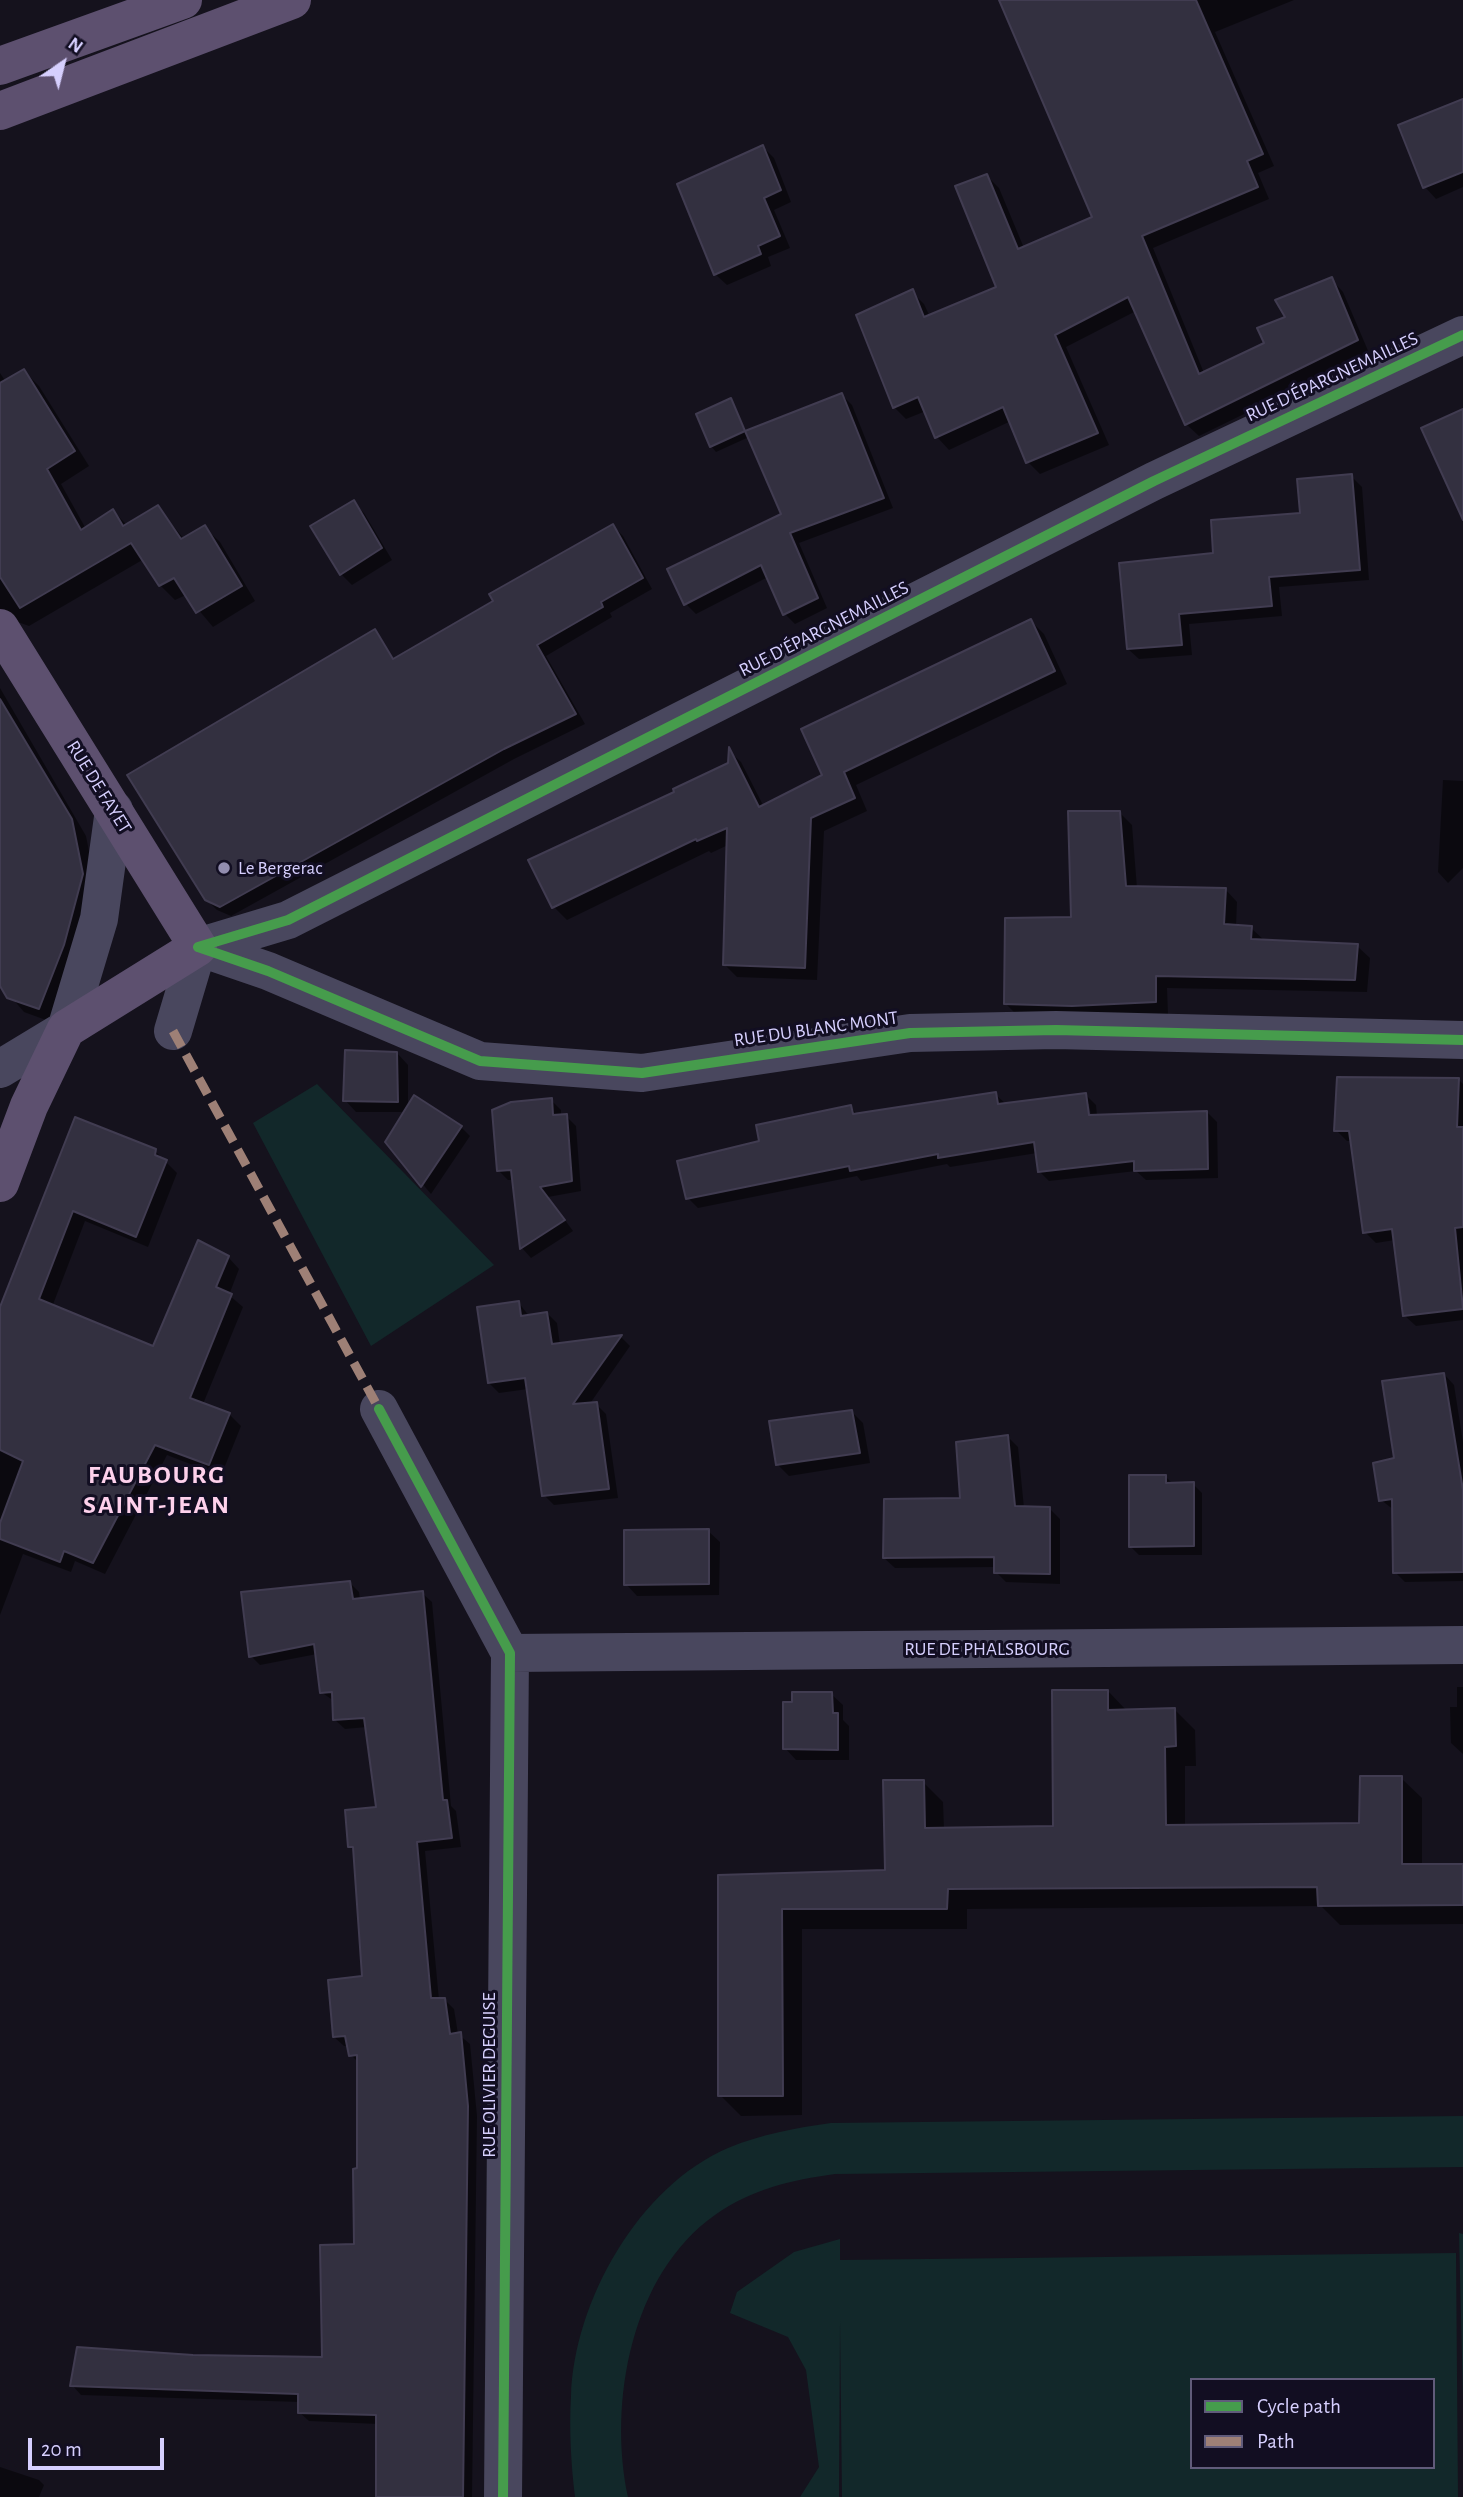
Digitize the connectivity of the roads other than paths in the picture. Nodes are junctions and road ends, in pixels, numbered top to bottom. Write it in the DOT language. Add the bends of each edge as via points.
graph roads {
  1 [pos="183,0"];
  2 [pos="292,0"];
  3 [pos="0,66"];
  4 [pos="0,111"];
  5 [pos="1463,335"];
  6 [pos="0,628"];
  7 [pos="114,810"];
  8 [pos="198,947"];
  9 [pos="66,1029"];
  10 [pos="173,1031"];
  11 [pos="1463,1041"];
  12 [pos="0,1069"];
  13 [pos="0,1183"];
  14 [pos="379,1409"];
  15 [pos="1463,1645"];
  16 [pos="510,1653"];
  17 [pos="503,2497"];
  1 -- 3 [label="main road"];
  2 -- 4 [label="main road"];
  5 -- 8 [label="street, RUE D'ÉPARGNEMAILLES" via="1154,481 288,920"];
  6 -- 7 [label="main road, RUE DE FAYET"];
  7 -- 8 [label="main road, RUE DE FAYET"];
  7 -- 9 [label="street" via="99,919"];
  8 -- 9 [label="main road"];
  8 -- 10 [label="street"];
  8 -- 11 [label="street, RUE DU BLANC MONT" via="268,971 480,1061 642,1073 923,1032 1056,1030"];
  9 -- 12 [label="street"];
  9 -- 13 [label="main road" via="29,1106"];
  14 -- 16 [label="street"];
  15 -- 16 [label="street, RUE DE PHALSBOURG"];
  16 -- 17 [label="street, RUE OLIVIER DEGUISE"];
}
